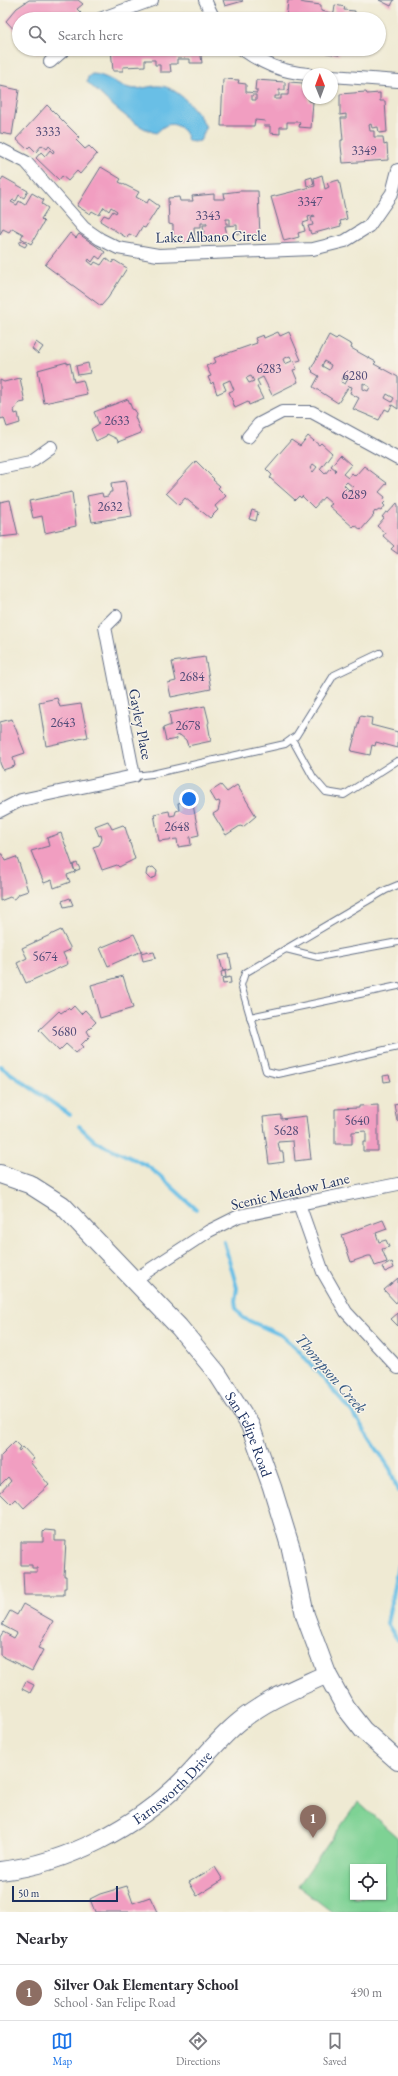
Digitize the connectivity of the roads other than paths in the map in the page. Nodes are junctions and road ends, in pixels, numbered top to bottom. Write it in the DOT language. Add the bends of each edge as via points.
graph roads {
  1 [pos="152,0"];
  2 [pos="205,0"];
  3 [pos="119,12"];
  4 [pos="211,12"];
  5 [pos="57,56"];
  6 [pos="252,56"];
  7 [pos="50,62"];
  8 [pos="302,74"];
  9 [pos="338,76"];
  10 [pos="398,81"];
  11 [pos="0,150"];
  12 [pos="398,170"];
  13 [pos="248,437"];
  14 [pos="51,447"];
  15 [pos="398,459"];
  16 [pos="0,468"];
  17 [pos="116,616"];
  18 [pos="380,653"];
  19 [pos="292,739"];
  20 [pos="397,761"];
  21 [pos="134,776"];
  22 [pos="0,811"];
  23 [pos="398,886"];
  24 [pos="398,942"];
  25 [pos="286,949"];
  26 [pos="398,986"];
  27 [pos="250,1017"];
  28 [pos="398,1047"];
  29 [pos="0,1174"];
  30 [pos="398,1184"];
  31 [pos="299,1204"];
  32 [pos="134,1280"];
  33 [pos="398,1368"];
  34 [pos="327,1674"];
  35 [pos="398,1761"];
  36 [pos="0,1871"];
  1 -- 3 [label="street"];
  2 -- 4 [label="street"];
  5 -- 7 [label="street"];
  6 -- 8 [label="street" via="287,73"];
  9 -- 10 [label="street"];
  11 -- 12 [label="street, Lake Albano Circle" via="26,162 84,228 100,239 118,248 158,255 313,249 345,241 369,226 392,193"];
  13 -- 15 [label="street" via="259,424 282,412 312,412"];
  14 -- 16 [label="street" via="30,462"];
  17 -- 21 [label="street, Gayley Place" via="105,627"];
  18 -- 19 [label="lane" via="338,671"];
  19 -- 20 [label="lane" via="313,777 326,792 344,795"];
  19 -- 21 [label="lane" via="285,744 260,750"];
  21 -- 22 [label="street, Gayley Place" via="20,800"];
  23 -- 25 [label="lane" via="386,890"];
  24 -- 25 [label="lane" via="318,957"];
  25 -- 27 [label="lane" via="245,972 241,985"];
  26 -- 27 [label="lane"];
  27 -- 28 [label="lane" via="266,1071 278,1074"];
  29 -- 32 [label="street, San Felipe Road" via="29,1184 62,1206"];
  30 -- 31 [label="street, Scenic Meadow Lane"];
  31 -- 32 [label="street, Scenic Meadow Lane" via="239,1216 209,1231"];
  31 -- 33 [label="street" via="323,1272 346,1312"];
  32 -- 34 [label="street, San Felipe Road" via="179,1327 217,1373 250,1425 289,1542 305,1615"];
  34 -- 35 [label="street, San Felipe Road" via="345,1707 363,1730"];
  34 -- 36 [label="street, Farnsworth Drive" via="271,1701 240,1721 174,1789 124,1827 46,1861"];
}
